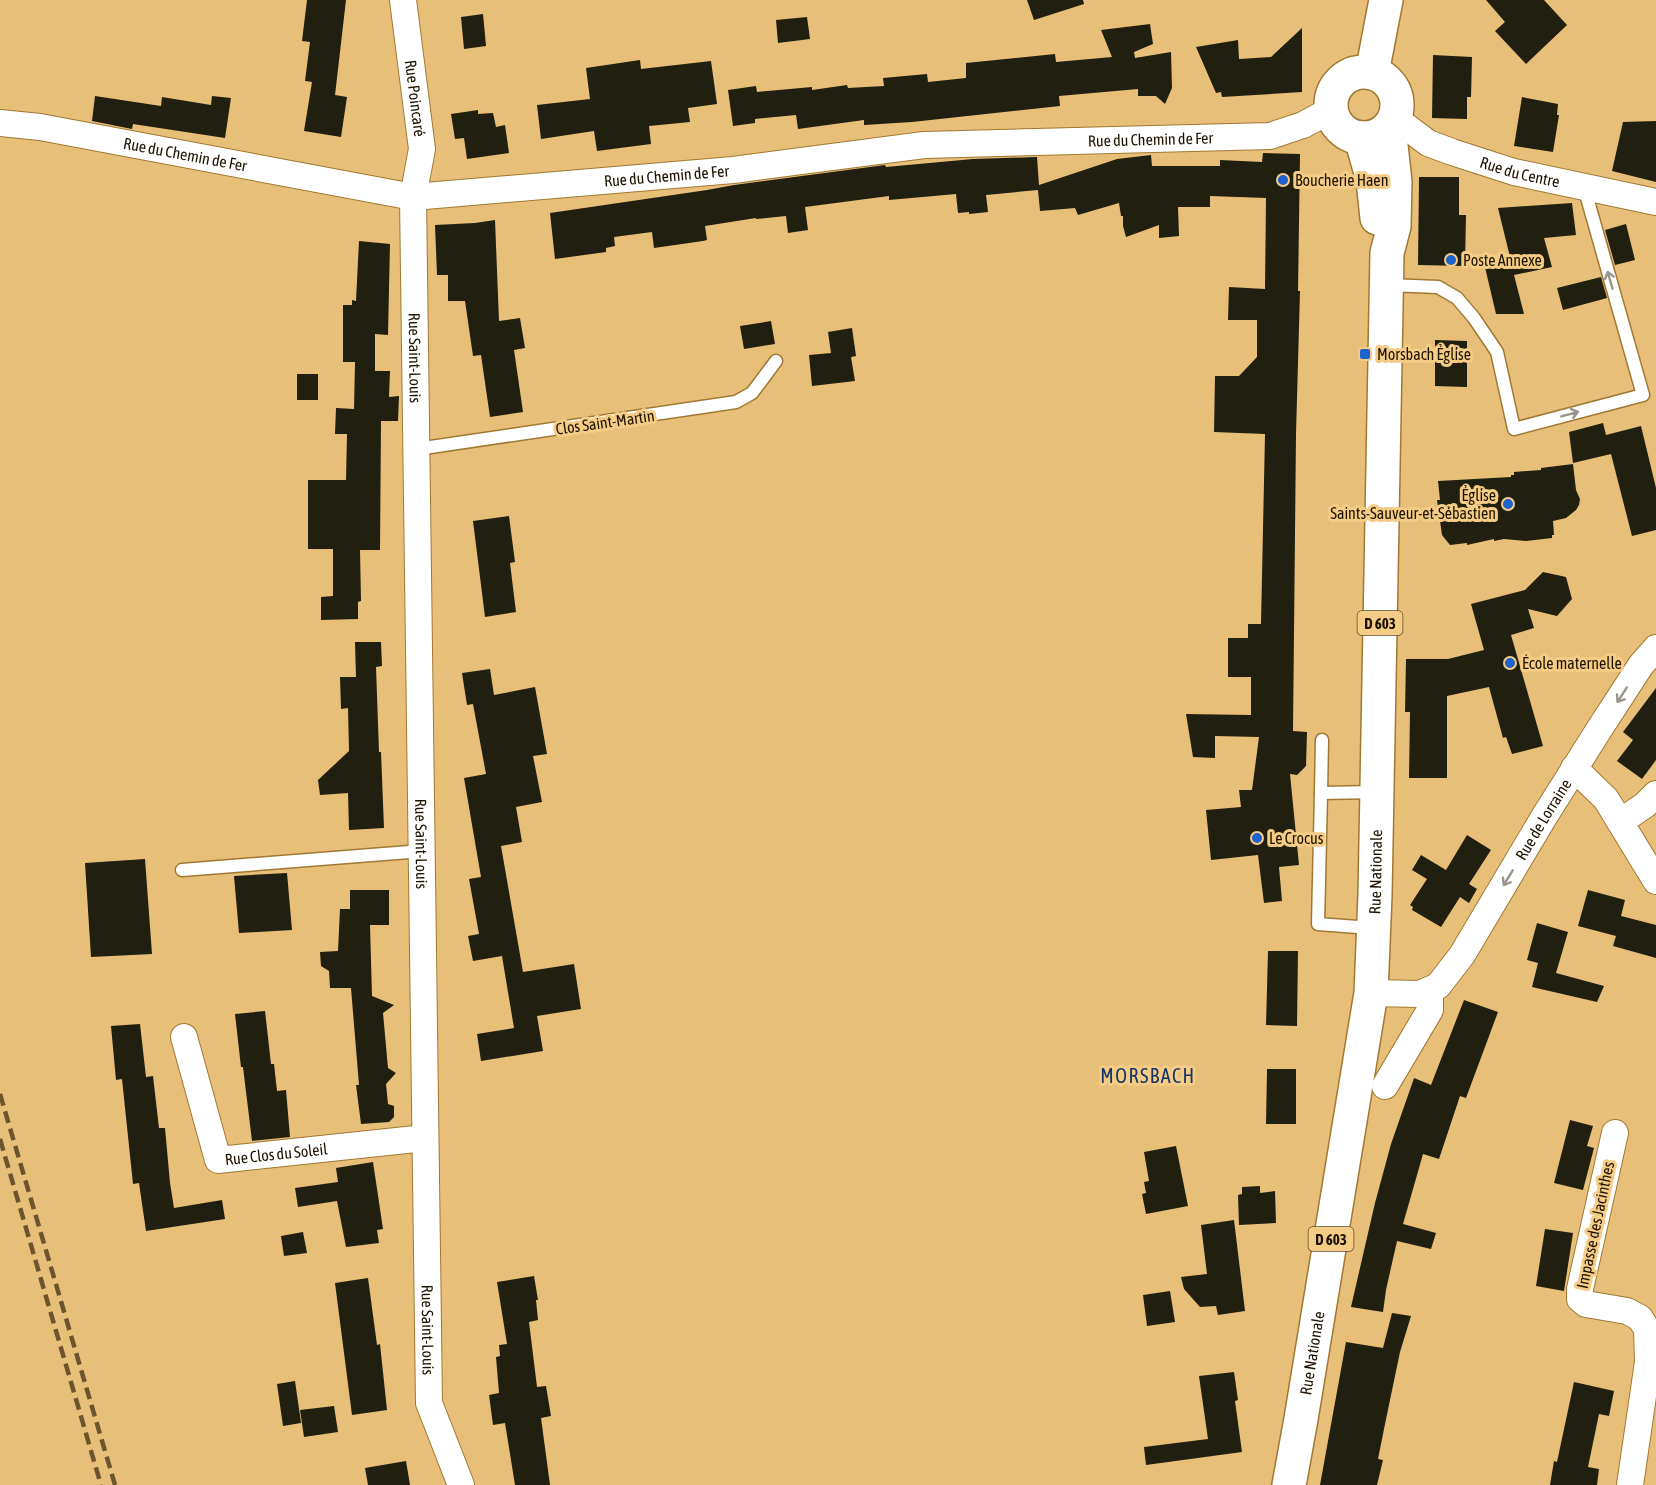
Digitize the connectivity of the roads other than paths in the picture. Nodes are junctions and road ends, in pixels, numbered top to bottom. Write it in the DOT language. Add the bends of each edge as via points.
graph roads {
  1 [pos="403,0"];
  2 [pos="1386,0"];
  3 [pos="1372,73"];
  4 [pos="1331,110"];
  5 [pos="0,123"];
  6 [pos="1382,128"];
  7 [pos="1428,143"];
  8 [pos="1395,170"];
  9 [pos="1584,187"];
  10 [pos="413,197"];
  11 [pos="1656,202"];
  12 [pos="1387,253"];
  13 [pos="1387,285"];
  14 [pos="776,361"];
  15 [pos="417,448"];
  16 [pos="1656,648"];
  17 [pos="1322,740"];
  18 [pos="1574,768"];
  19 [pos="1377,792"];
  20 [pos="1321,793"];
  21 [pos="1656,794"];
  22 [pos="1620,822"];
  23 [pos="422,851"];
  24 [pos="182,870"];
  25 [pos="1656,881"];
  26 [pos="1374,928"];
  27 [pos="1430,990"];
  28 [pos="1371,993"];
  29 [pos="184,1037"];
  30 [pos="1385,1086"];
  31 [pos="1615,1133"];
  32 [pos="425,1138"];
  33 [pos="461,1485"];
  34 [pos="1289,1485"];
  35 [pos="1630,1485"];
  1 -- 10 [label="street, Rue Poincaré" via="422,149"];
  2 -- 3 [label="main road"];
  3 -- 4 [label="main road" via="1351,74 1342,80 1331,99"];
  3 -- 6 [label="main road" via="1389,82 1397,99 1397,109"];
  4 -- 6 [label="main road" via="1341,129 1351,135"];
  4 -- 10 [label="street, Rue du Chemin de Fer" via="1270,136 924,145 733,170"];
  5 -- 10 [label="street, Rue du Chemin de Fer" via="40,127"];
  6 -- 7 [label="street, Rue du Centre"];
  6 -- 8 [label="main road, Rue Nationale / D 603"];
  6 -- 12 [label="main road, Rue Nationale / D 603" via="1373,180 1378,229"];
  7 -- 8 [label="street" via="1405,156"];
  7 -- 9 [label="street, Rue du Centre" via="1514,172"];
  8 -- 12 [label="main road, Rue Nationale / D 603" via="1394,226"];
  9 -- 11 [label="street, Rue du Centre"];
  13 -- 9 [label="lane, one-way" via="1438,287 1457,298 1497,352 1514,429 1643,395"];
  10 -- 15 [label="street, Rue Saint-Louis"];
  12 -- 13 [label="main road, Rue Nationale / D 603"];
  13 -- 19 [label="main road, Rue Nationale / D 603"];
  14 -- 15 [label="lane, Clos Saint-Martin" via="752,393 736,402"];
  15 -- 23 [label="street, Rue Saint-Louis"];
  16 -- 18 [label="street, Rue de Lorraine, one-way"];
  17 -- 20 [label="lane"];
  18 -- 22 [label="street" via="1606,799"];
  18 -- 27 [label="street, Rue de Lorraine, one-way" via="1462,955 1438,986"];
  19 -- 20 [label="lane"];
  19 -- 26 [label="main road, Rue Nationale / D 603"];
  20 -- 26 [label="lane" via="1318,924"];
  21 -- 22 [label="street"];
  22 -- 25 [label="street"];
  23 -- 24 [label="lane"];
  23 -- 32 [label="street, Rue Saint-Louis"];
  26 -- 28 [label="main road, Rue Nationale / D 603"];
  27 -- 28 [label="street" via="1420,994"];
  27 -- 30 [label="street" via="1430,1010"];
  28 -- 34 [label="main road, Rue Nationale / D 603"];
  29 -- 32 [label="street, Rue Clos du Soleil" via="218,1160"];
  31 -- 35 [label="street, Impasse des Jacinthes" via="1580,1299 1586,1304 1627,1311 1640,1318 1647,1329 1648,1362"];
  32 -- 33 [label="street, Rue Saint-Louis" via="429,1403"];
}
